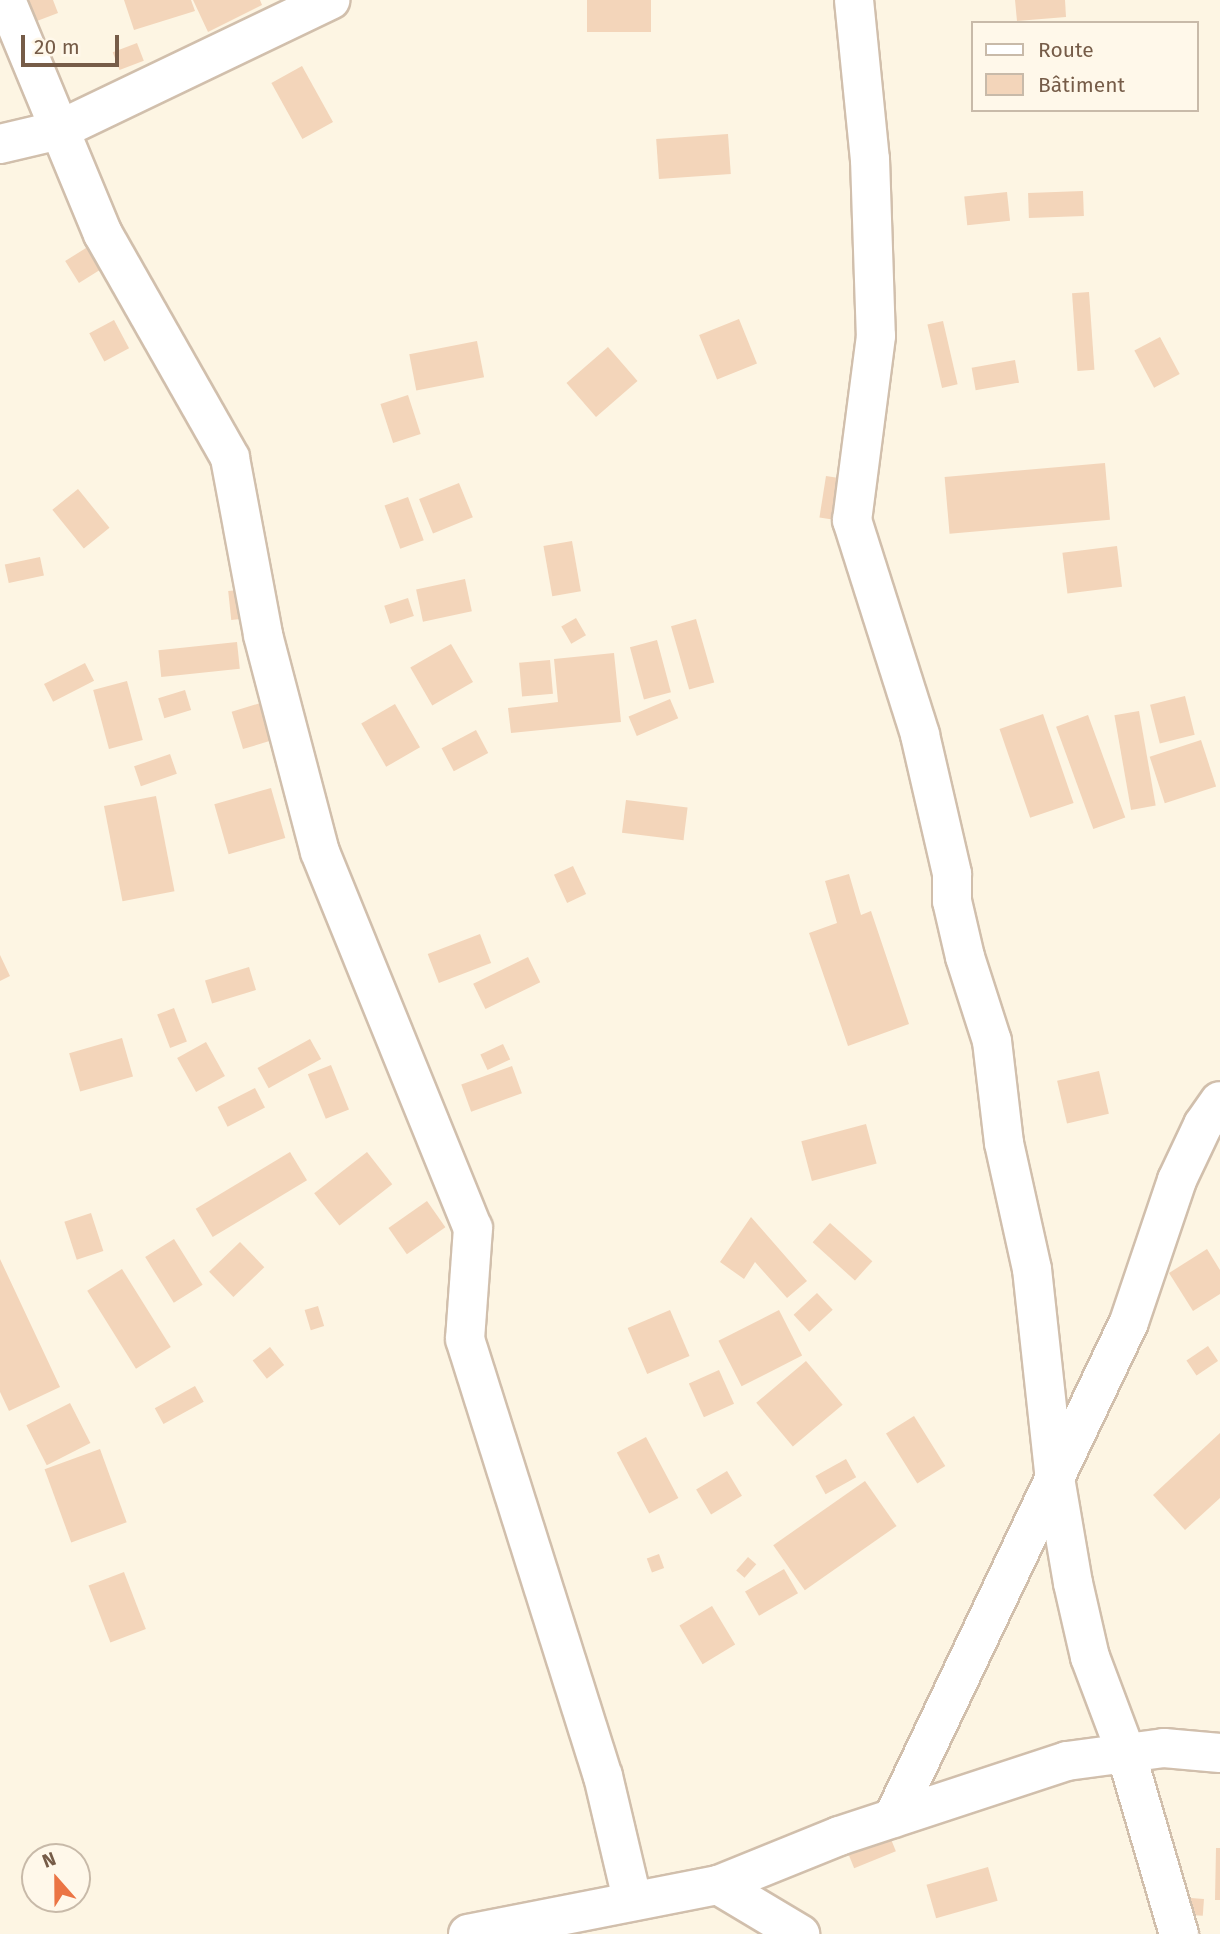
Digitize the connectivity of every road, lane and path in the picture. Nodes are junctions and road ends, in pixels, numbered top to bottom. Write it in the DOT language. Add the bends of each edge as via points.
graph roads {
  1 [pos="6,0"];
  2 [pos="330,0"];
  3 [pos="854,0"];
  4 [pos="59,130"];
  5 [pos="0,144"];
  6 [pos="1214,1117"];
  7 [pos="1055,1472"];
  8 [pos="1126,1753"];
  9 [pos="1220,1753"];
  10 [pos="893,1818"];
  11 [pos="718,1885"];
  12 [pos="632,1899"];
  13 [pos="468,1934"];
  14 [pos="800,1934"];
  15 [pos="1179,1934"];
  1 -- 4 [label="street"];
  2 -- 4 [label="street"];
  3 -- 7 [label="street" via="870,159 876,336 852,520 920,735 952,874 952,901 965,957 992,1041 1003,1143 1032,1269"];
  4 -- 5 [label="street"];
  4 -- 12 [label="street" via="103,233 230,458 263,635 320,852 473,1228 465,1339 603,1776"];
  6 -- 7 [label="street" via="1177,1180 1129,1322"];
  7 -- 8 [label="street" via="1090,1657"];
  7 -- 10 [label="street" via="1039,1517"];
  8 -- 9 [label="street" via="1164,1748"];
  8 -- 10 [label="street" via="1067,1761"];
  8 -- 15 [label="street"];
  10 -- 11 [label="street"];
  11 -- 12 [label="street"];
  11 -- 14 [label="street"];
  12 -- 13 [label="street"];
}
